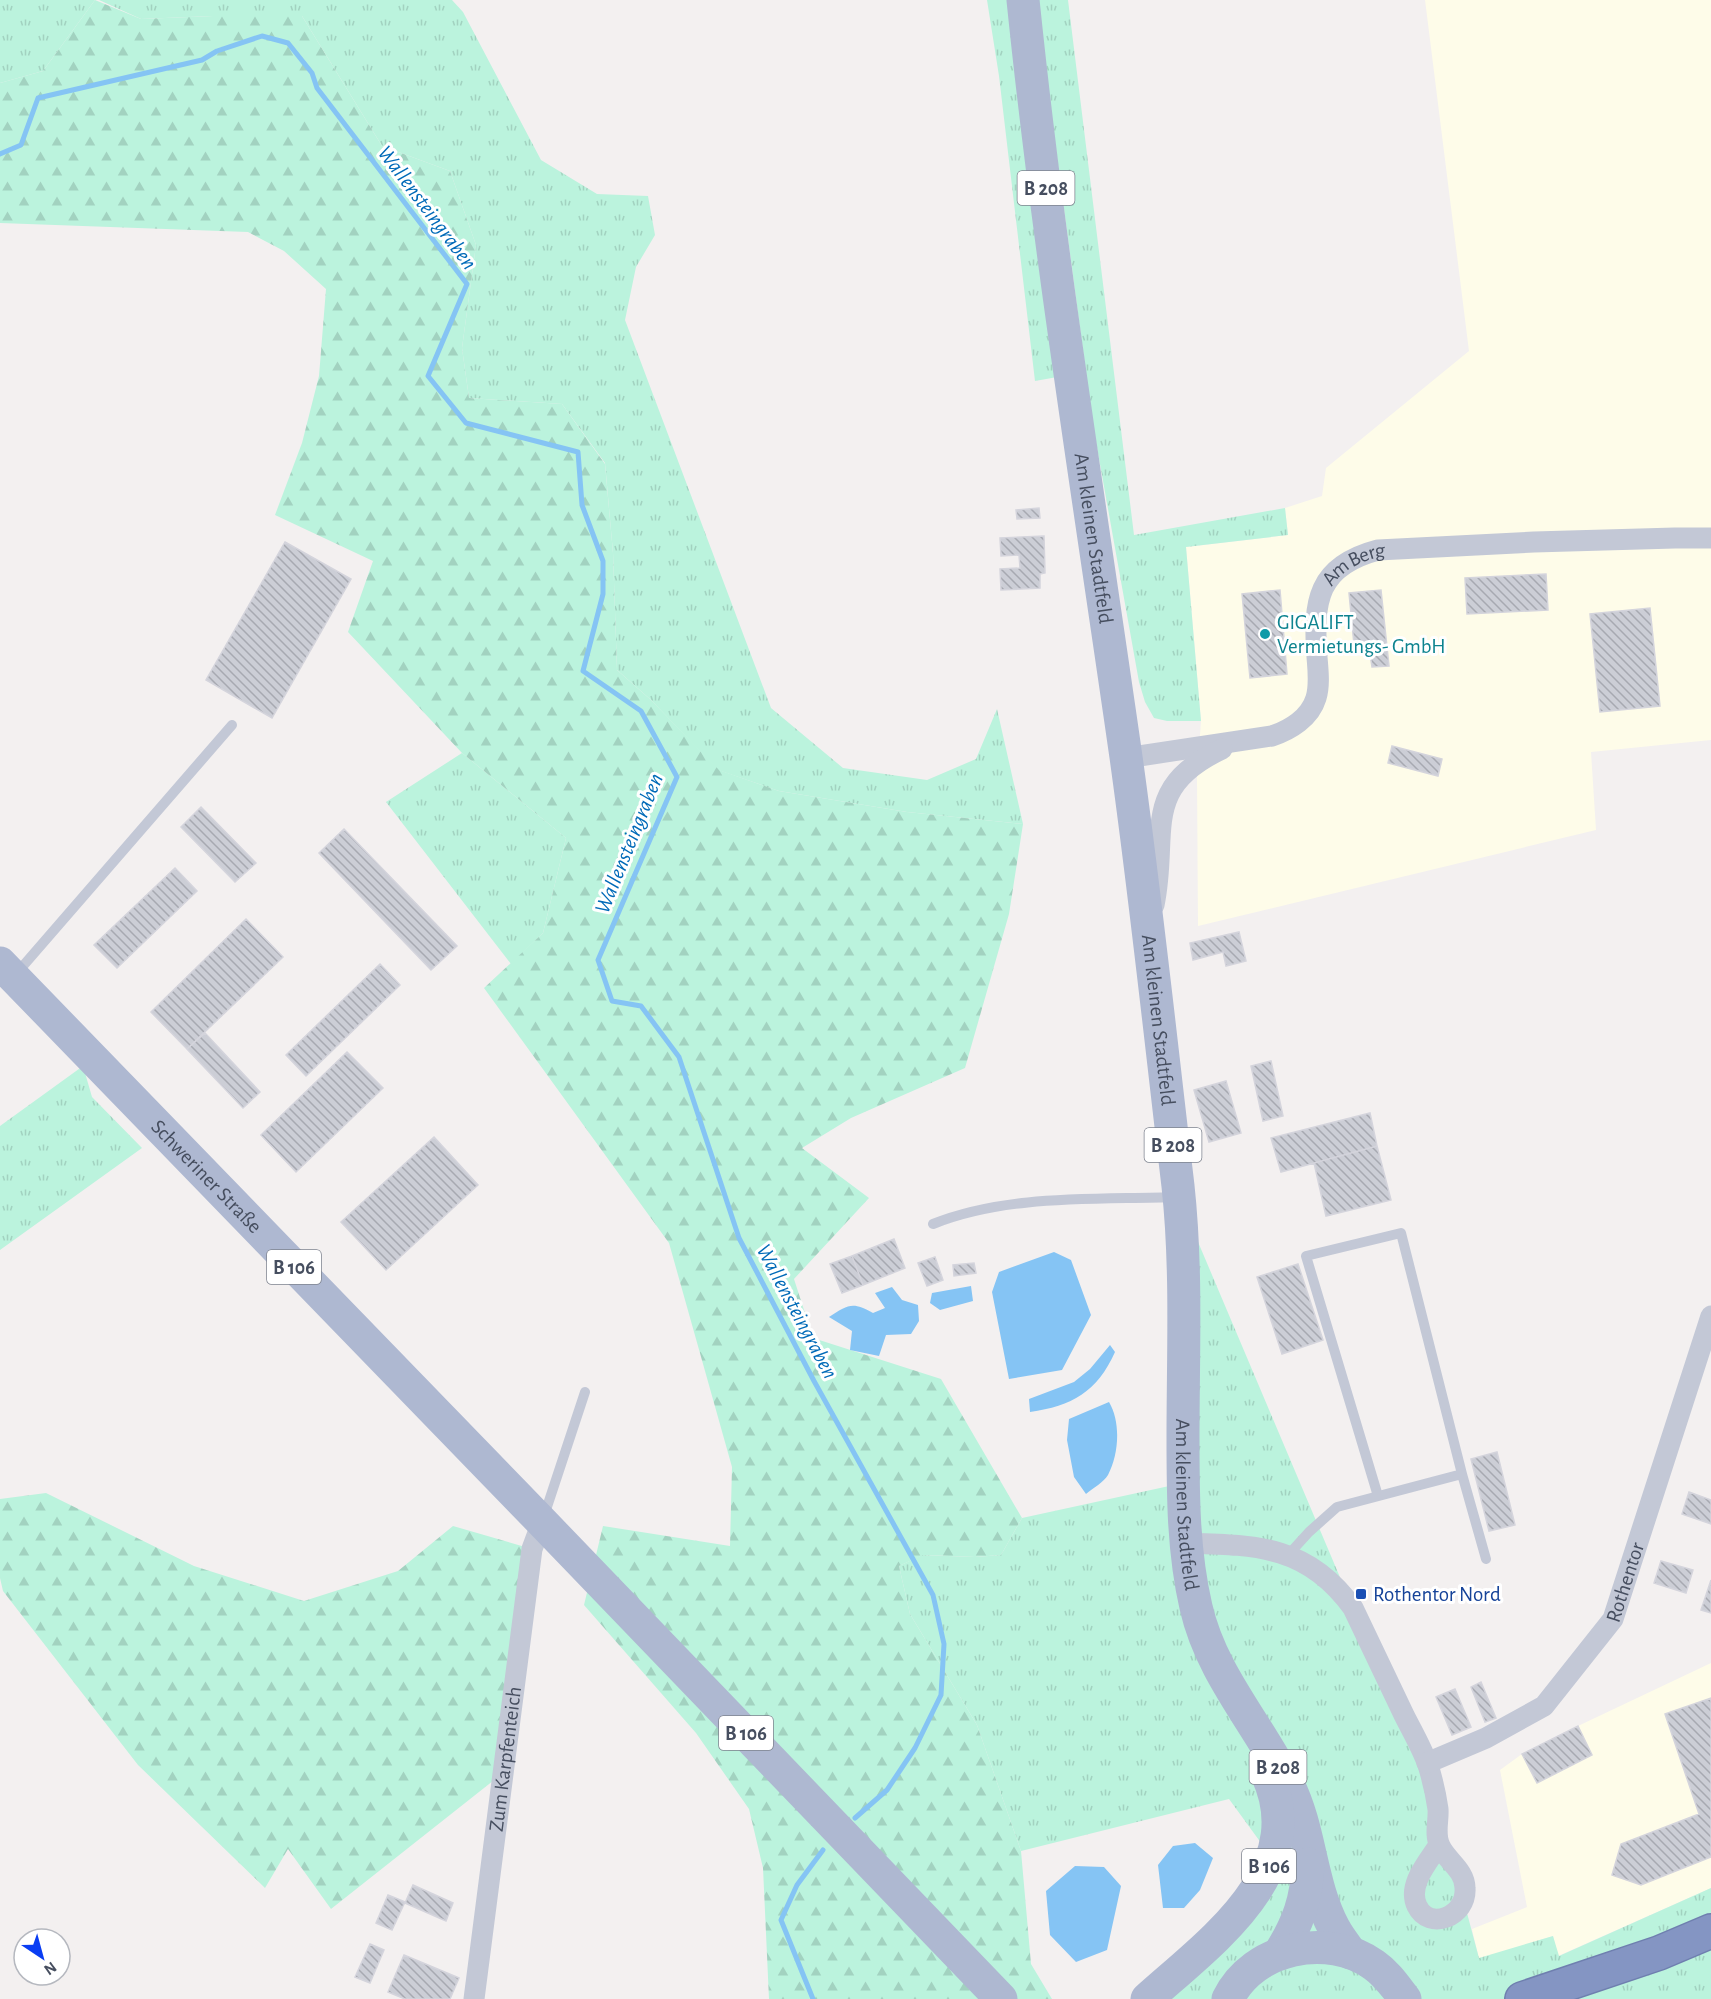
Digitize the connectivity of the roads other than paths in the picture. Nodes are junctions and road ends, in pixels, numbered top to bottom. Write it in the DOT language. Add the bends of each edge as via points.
graph roads {
  1 [pos="1023,0"];
  2 [pos="1711,538"];
  3 [pos="232,725"];
  4 [pos="1236,742"];
  5 [pos="1126,758"];
  6 [pos="1147,923"];
  7 [pos="7,970"];
  8 [pos="1179,1197"];
  9 [pos="933,1224"];
  10 [pos="1711,1316"];
  11 [pos="585,1392"];
  12 [pos="1462,1474"];
  13 [pos="1378,1496"];
  14 [pos="542,1522"];
  15 [pos="1185,1542"];
  16 [pos="1289,1554"];
  17 [pos="1486,1559"];
  18 [pos="1234,1694"];
  19 [pos="1427,1763"];
  20 [pos="1439,1845"];
  21 [pos="1308,1847"];
  22 [pos="1711,1931"];
  23 [pos="1351,1953"];
  24 [pos="1279,1954"];
  25 [pos="994,1991"];
  26 [pos="474,1999"];
  27 [pos="1018,1999"];
  28 [pos="1147,1999"];
  29 [pos="1228,1999"];
  30 [pos="1405,1999"];
  31 [pos="1522,1999"];
  1 -- 5 [label="main road, Am kleinen Stadtfeld / B 208" via="1071,376"];
  2 -- 4 [label="street, Am Berg" via="1378,550 1359,555 1343,564 1321,589 1316,622 1318,686 1310,710 1281,733"];
  3 -- 7 [label="lane"];
  4 -- 5 [label="street, Am Berg"];
  4 -- 6 [label="street" via="1196,763 1170,789 1159,829 1158,882"];
  5 -- 6 [label="main road, Am kleinen Stadtfeld / B 208"];
  6 -- 8 [label="main road, Am kleinen Stadtfeld / B 208"];
  7 -- 14 [label="main road, Schweriner Straße / B 106"];
  8 -- 9 [label="lane" via="994,1207"];
  8 -- 15 [label="main road, Am kleinen Stadtfeld / B 208" via="1184,1290"];
  10 -- 19 [label="street, Rothentor" via="1613,1619 1544,1706 1486,1738"];
  11 -- 14 [label="lane"];
  12 -- 13 [label="lane"];
  12 -- 13 [label="lane" via="1401,1233 1306,1256"];
  12 -- 17 [label="lane"];
  13 -- 16 [label="lane" via="1337,1507"];
  14 -- 25 [label="main road, Schweriner Straße / B 106"];
  14 -- 26 [label="street, Zum Karpfenteich" via="532,1549"];
  15 -- 16 [label="street" via="1239,1545"];
  15 -- 18 [label="main road, Am kleinen Stadtfeld / B 208" via="1197,1611 1213,1656"];
  16 -- 19 [label="street" via="1334,1583 1353,1608"];
  18 -- 21 [label="main road, B 208" via="1288,1783 1302,1816"];
  18 -- 28 [label="main road, B 106" via="1238,1724 1274,1794 1277,1811 1272,1858 1257,1890 1239,1915"];
  19 -- 20 [label="street" via="1438,1810"];
  21 -- 23 [label="main road, B 208" via="1323,1902 1334,1929"];
  21 -- 24 [label="main road, B 208" via="1303,1905 1294,1931"];
  22 -- 31 [label="highway" via="1659,1953"];
  23 -- 24 [label="main road" via="1327,1947"];
  23 -- 30 [label="main road" via="1385,1974"];
  24 -- 29 [label="main road" via="1244,1977"];
  25 -- 27 [label="main road, B 106" via="1009,1992"];
}
